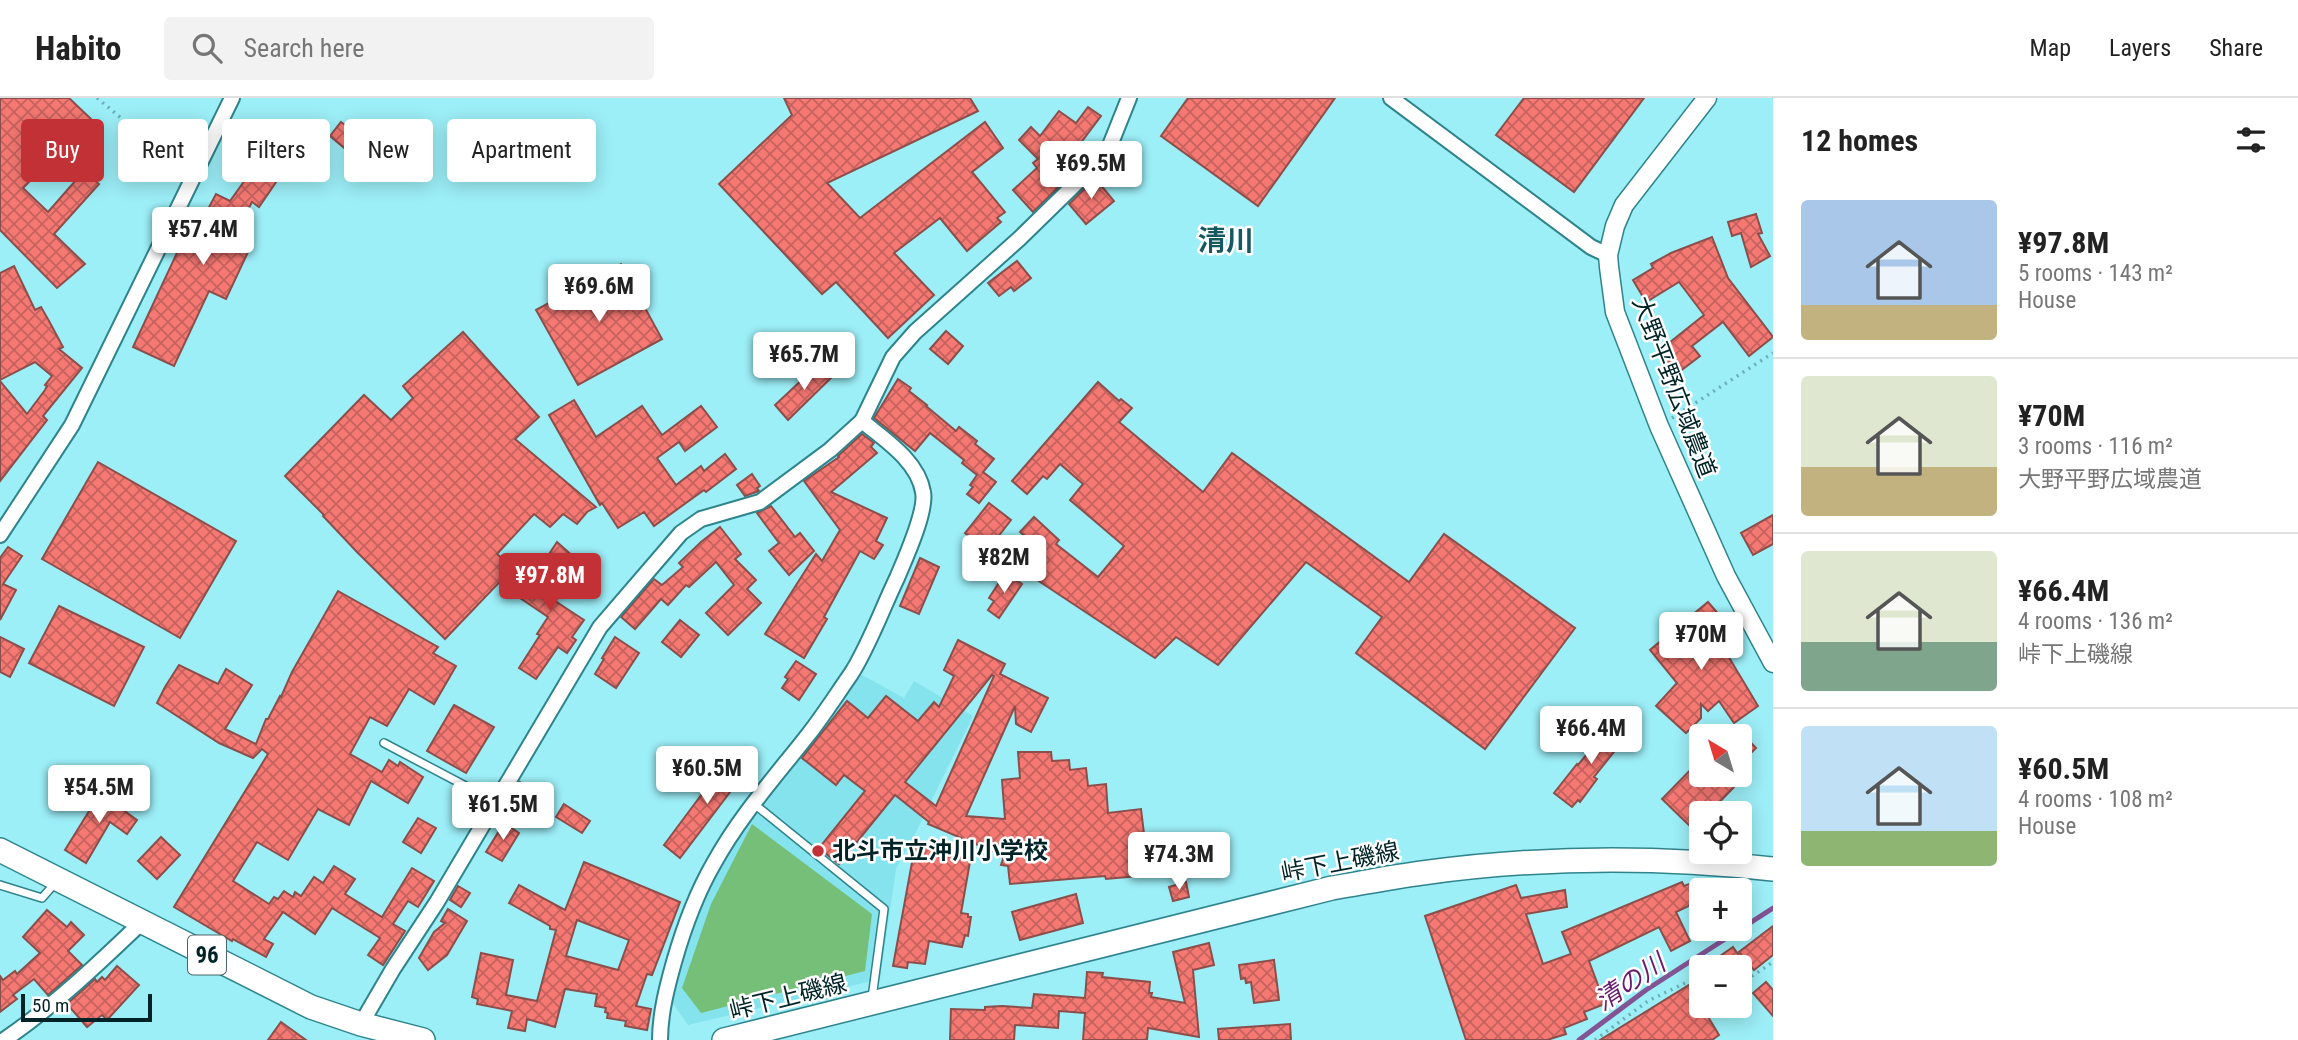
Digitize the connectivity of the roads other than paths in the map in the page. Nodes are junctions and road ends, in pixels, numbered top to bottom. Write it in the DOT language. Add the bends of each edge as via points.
graph roads {
  1 [pos="232,98"];
  2 [pos="1129,98"];
  3 [pos="1391,98"];
  4 [pos="1707,98"];
  5 [pos="1608,255"];
  6 [pos="862,421"];
  7 [pos="0,535"];
  8 [pos="1773,663"];
  9 [pos="384,743"];
  10 [pos="496,802"];
  11 [pos="753,803"];
  12 [pos="0,850"];
  13 [pos="1773,869"];
  14 [pos="58,880"];
  15 [pos="0,884"];
  16 [pos="142,922"];
  17 [pos="872,1002"];
  18 [pos="361,1024"];
  19 [pos="398,1038"];
  20 [pos="4,1040"];
  21 [pos="423,1040"];
  22 [pos="660,1040"];
  23 [pos="724,1040"];
  1 -- 7 [label="street" via="72,425"];
  2 -- 6 [label="street" via="1107,153 892,357"];
  3 -- 5 [label="street"];
  4 -- 5 [label="street, 大野平野広域農道" via="1624,205"];
  5 -- 8 [label="street, 大野平野広域農道" via="1615,312 1659,426 1726,576"];
  6 -- 10 [label="street" via="760,502 701,519 681,533 600,627"];
  6 -- 11 [label="street" via="920,478 924,496 919,522 853,671"];
  9 -- 10 [label="lane"];
  10 -- 18 [label="street"];
  11 -- 17 [label="lane" via="884,909"];
  11 -- 22 [label="street" via="698,893 670,978"];
  12 -- 14 [label="main road, 96"];
  13 -- 17 [label="main road, 峠下上磯線" via="1634,860 1514,863 1422,873 1332,888"];
  14 -- 15 [label="lane" via="42,898"];
  14 -- 16 [label="main road, 96"];
  16 -- 18 [label="main road, 96" via="311,1007"];
  16 -- 20 [label="street" via="94,969"];
  17 -- 23 [label="main road, 峠下上磯線"];
  18 -- 19 [label="main road, 96"];
  19 -- 21 [label="main road, 96"];
}
